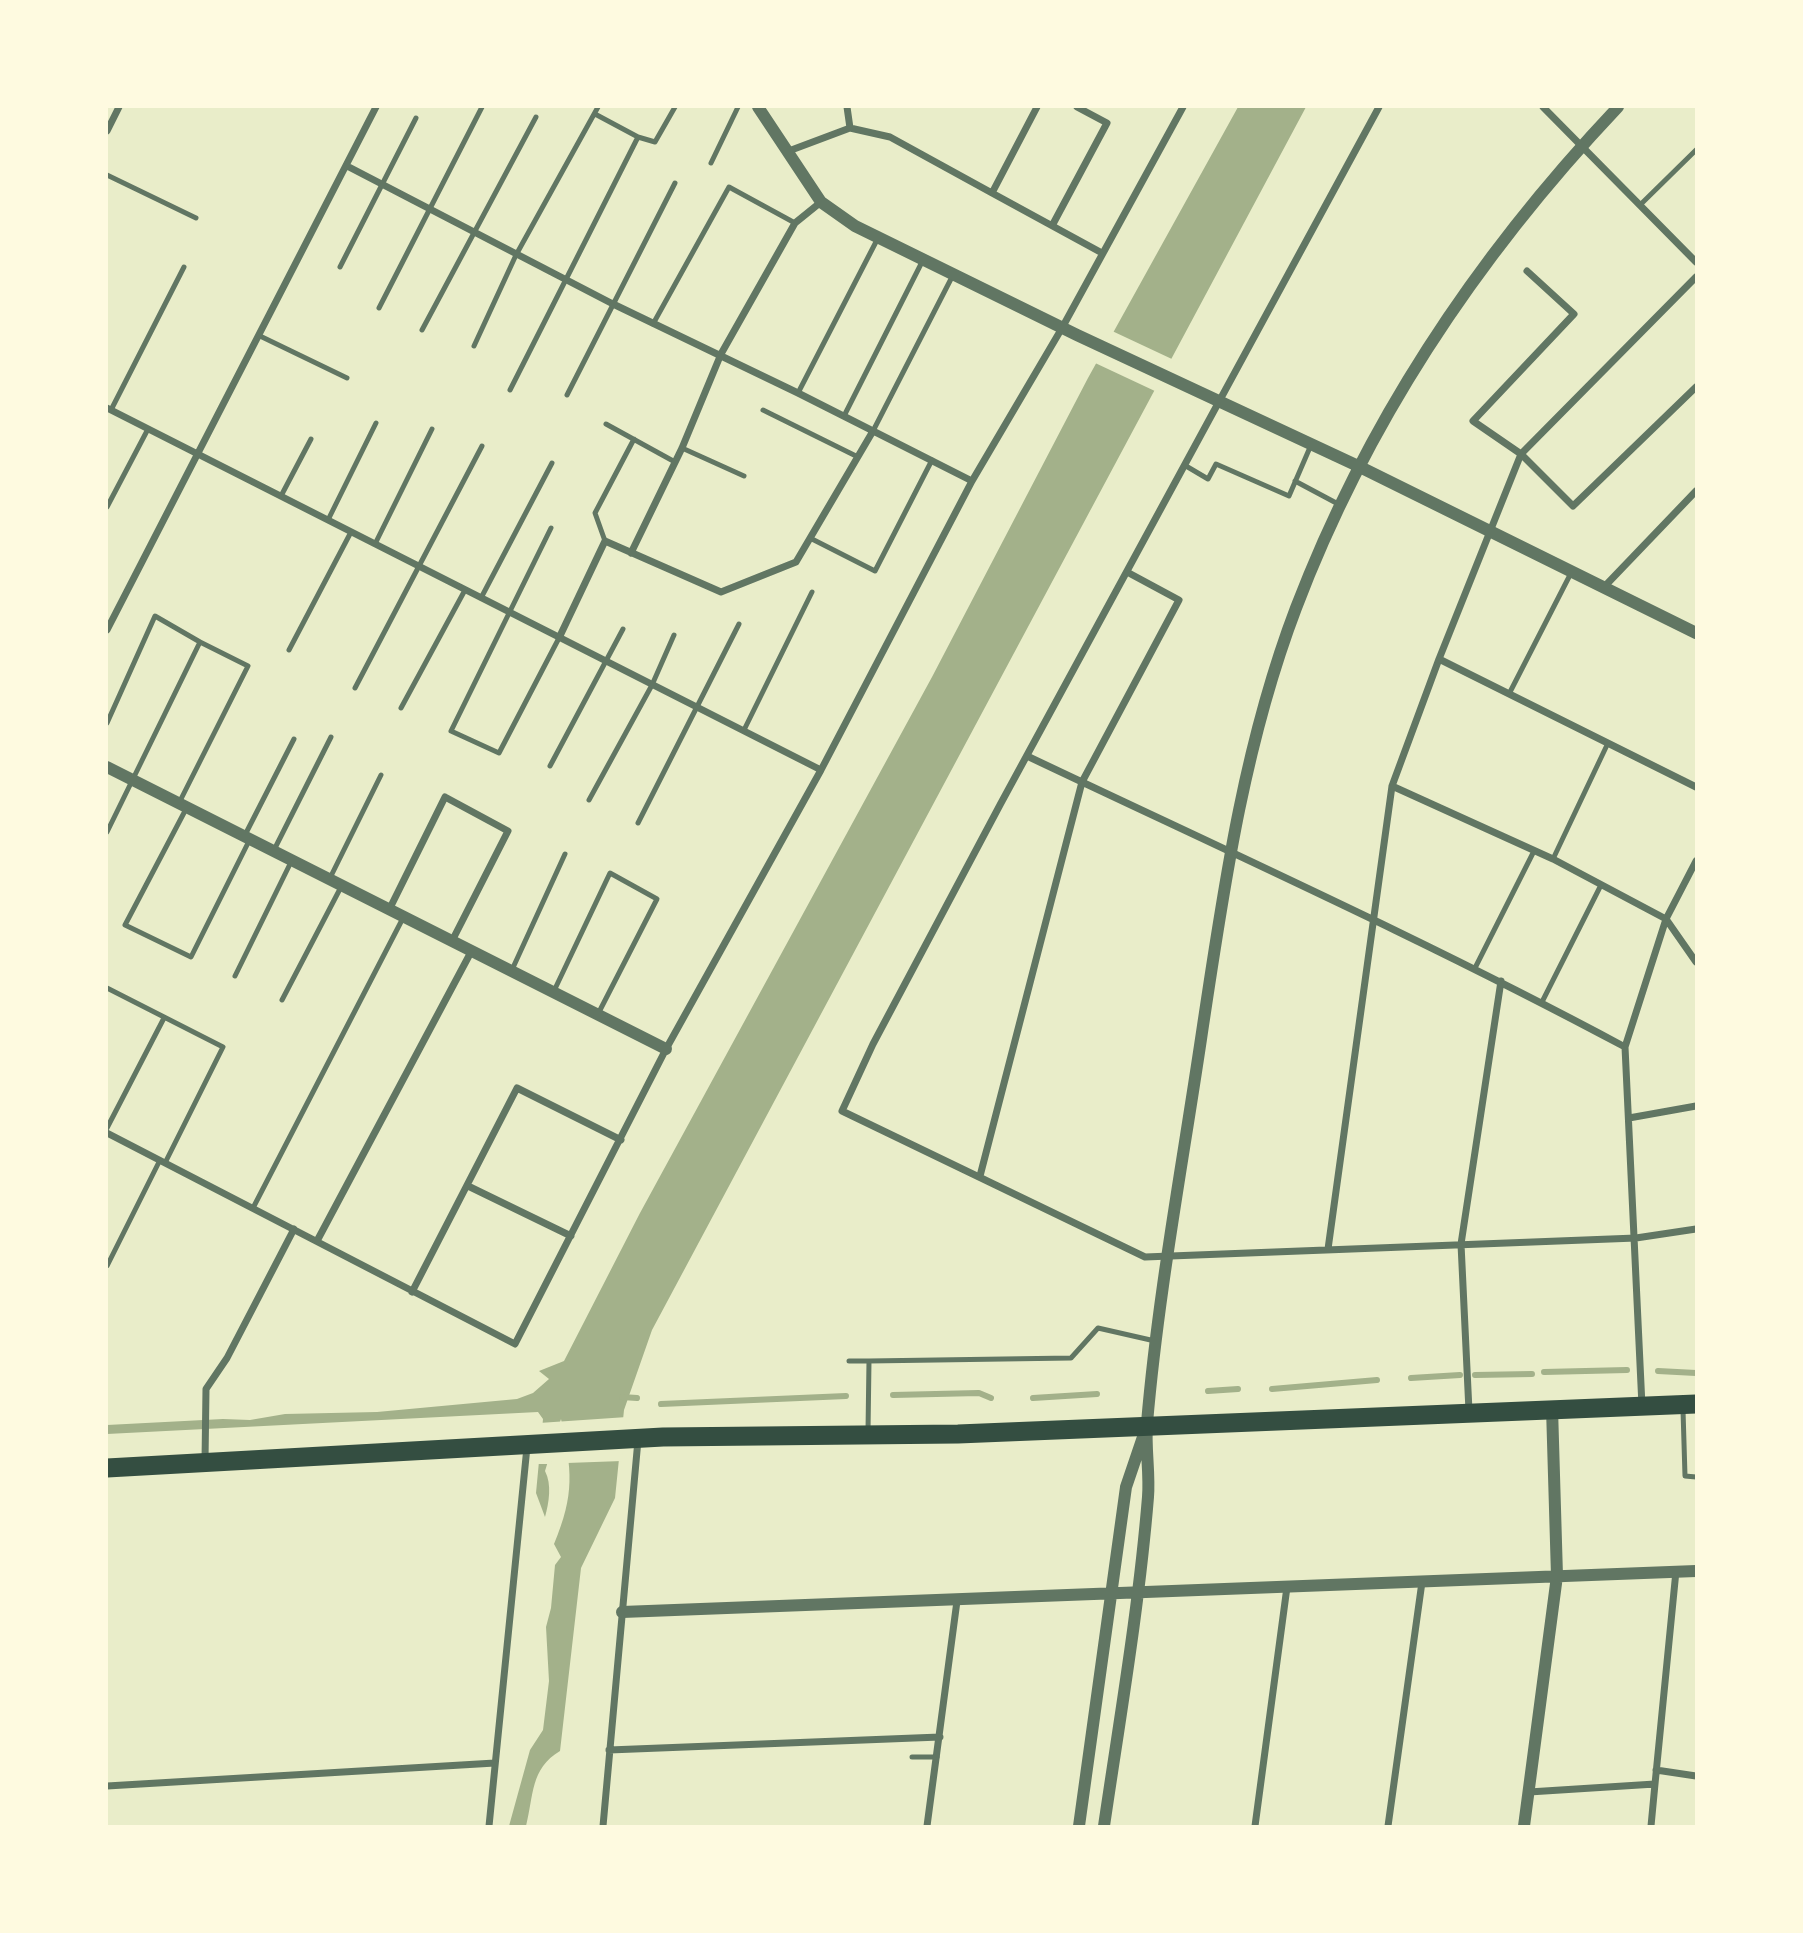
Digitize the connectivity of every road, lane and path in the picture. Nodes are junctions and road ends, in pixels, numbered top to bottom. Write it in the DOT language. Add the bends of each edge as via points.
graph roads {
  1 [pos="119,107"];
  2 [pos="376,107"];
  3 [pos="482,107"];
  4 [pos="598,107"];
  5 [pos="675,107"];
  6 [pos="738,107"];
  7 [pos="758,107"];
  8 [pos="846,107"];
  9 [pos="1037,107"];
  10 [pos="1077,107"];
  11 [pos="1183,107"];
  12 [pos="1379,107"];
  13 [pos="1543,107"];
  14 [pos="1618,107"];
  15 [pos="594,114"];
  16 [pos="536,117"];
  17 [pos="416,118"];
  18 [pos="850,128"];
  19 [pos="107,131"];
  20 [pos="638,137"];
  21 [pos="1582,145"];
  22 [pos="1696,150"];
  23 [pos="785,152"];
  24 [pos="711,163"];
  25 [pos="347,166"];
  26 [pos="107,175"];
  27 [pos="675,183"];
  28 [pos="382,185"];
  29 [pos="992,193"];
  30 [pos="821,202"];
  31 [pos="1640,205"];
  32 [pos="429,209"];
  33 [pos="196,218"];
  34 [pos="795,223"];
  35 [pos="1053,224"];
  36 [pos="475,233"];
  37 [pos="878,238"];
  38 [pos="1102,253"];
  39 [pos="516,255"];
  40 [pos="923,260"];
  41 [pos="1696,262"];
  42 [pos="184,267"];
  43 [pos="340,267"];
  44 [pos="1527,271"];
  45 [pos="954,275"];
  46 [pos="1696,277"];
  47 [pos="565,279"];
  48 [pos="611,303"];
  49 [pos="379,307"];
  50 [pos="653,324"];
  51 [pos="1062,328"];
  52 [pos="422,330"];
  53 [pos="260,336"];
  54 [pos="474,346"];
  55 [pos="721,355"];
  56 [pos="347,378"];
  57 [pos="1696,387"];
  58 [pos="510,390"];
  59 [pos="798,393"];
  60 [pos="567,395"];
  61 [pos="1219,402"];
  62 [pos="109,409"];
  63 [pos="762,410"];
  64 [pos="844,416"];
  65 [pos="376,423"];
  66 [pos="606,424"];
  67 [pos="148,429"];
  68 [pos="432,429"];
  69 [pos="873,431"];
  70 [pos="311,439"];
  71 [pos="634,439"];
  72 [pos="1311,444"];
  73 [pos="482,446"];
  74 [pos="682,448"];
  75 [pos="1521,454"];
  76 [pos="199,455"];
  77 [pos="858,457"];
  78 [pos="932,460"];
  79 [pos="675,462"];
  80 [pos="552,463"];
  81 [pos="1186,466"];
  82 [pos="1359,466"];
  83 [pos="744,476"];
  84 [pos="972,481"];
  85 [pos="1295,481"];
  86 [pos="1696,491"];
  87 [pos="281,496"];
  88 [pos="1340,505"];
  89 [pos="107,507"];
  90 [pos="328,520"];
  91 [pos="551,528"];
  92 [pos="351,532"];
  93 [pos="1490,532"];
  94 [pos="810,538"];
  95 [pos="605,541"];
  96 [pos="375,544"];
  97 [pos="631,553"];
  98 [pos="419,566"];
  99 [pos="1572,570"];
  100 [pos="1127,572"];
  101 [pos="1605,586"];
  102 [pos="465,590"];
  103 [pos="812,592"];
  104 [pos="481,598"];
  105 [pos="512,613"];
  106 [pos="739,624"];
  107 [pos="623,629"];
  108 [pos="107,630"];
  109 [pos="1696,633"];
  110 [pos="674,635"];
  111 [pos="559,638"];
  112 [pos="200,642"];
  113 [pos="289,650"];
  114 [pos="1439,659"];
  115 [pos="604,660"];
  116 [pos="652,685"];
  117 [pos="355,688"];
  118 [pos="1509,694"];
  119 [pos="401,708"];
  120 [pos="698,708"];
  121 [pos="107,723"];
  122 [pos="744,730"];
  123 [pos="331,737"];
  124 [pos="294,739"];
  125 [pos="1608,743"];
  126 [pos="1027,756"];
  127 [pos="550,766"];
  128 [pos="107,767"];
  129 [pos="821,770"];
  130 [pos="381,775"];
  131 [pos="134,781"];
  132 [pos="1082,782"];
  133 [pos="1392,786"];
  134 [pos="1696,787"];
  135 [pos="589,800"];
  136 [pos="182,807"];
  137 [pos="638,823"];
  138 [pos="107,832"];
  139 [pos="246,839"];
  140 [pos="1229,849"];
  141 [pos="1534,851"];
  142 [pos="273,853"];
  143 [pos="565,854"];
  144 [pos="1553,859"];
  145 [pos="1696,861"];
  146 [pos="292,862"];
  147 [pos="328,881"];
  148 [pos="1601,885"];
  149 [pos="341,887"];
  150 [pos="389,911"];
  151 [pos="403,918"];
  152 [pos="1666,919"];
  153 [pos="1374,920"];
  154 [pos="452,941"];
  155 [pos="471,951"];
  156 [pos="1696,962"];
  157 [pos="1475,968"];
  158 [pos="511,972"];
  159 [pos="234,976"];
  160 [pos="1501,981"];
  161 [pos="107,988"];
  162 [pos="553,993"];
  163 [pos="282,1000"];
  164 [pos="1542,1002"];
  165 [pos="598,1015"];
  166 [pos="164,1018"];
  167 [pos="1625,1046"];
  168 [pos="666,1049"];
  169 [pos="1696,1106"];
  170 [pos="1629,1118"];
  171 [pos="107,1128"];
  172 [pos="107,1133"];
  173 [pos="621,1140"];
  174 [pos="162,1162"];
  175 [pos="980,1176"];
  176 [pos="468,1186"];
  177 [pos="253,1208"];
  178 [pos="294,1229"];
  179 [pos="1696,1229"];
  180 [pos="571,1236"];
  181 [pos="1636,1238"];
  182 [pos="317,1241"];
  183 [pos="1461,1244"];
  184 [pos="1328,1249"];
  185 [pos="1168,1257"];
  186 [pos="107,1266"];
  187 [pos="412,1292"];
  188 [pos="1157,1342"];
  189 [pos="849,1361"];
  190 [pos="869,1361"];
  191 [pos="1690,1404"];
  192 [pos="1642,1407"];
  193 [pos="1552,1408"];
  194 [pos="1469,1412"];
  195 [pos="1146,1428"];
  196 [pos="868,1434"];
  197 [pos="634,1439"];
  198 [pos="531,1446"];
  199 [pos="205,1462"];
  200 [pos="107,1468"];
  201 [pos="1696,1477"];
  202 [pos="1676,1570"];
  203 [pos="1696,1571"];
  204 [pos="1557,1576"];
  205 [pos="1422,1581"];
  206 [pos="1287,1587"];
  207 [pos="1137,1594"];
  208 [pos="1112,1595"];
  209 [pos="957,1601"];
  210 [pos="622,1612"];
  211 [pos="940,1737"];
  212 [pos="609,1750"];
  213 [pos="937,1756"];
  214 [pos="912,1757"];
  215 [pos="495,1763"];
  216 [pos="1656,1770"];
  217 [pos="1696,1776"];
  218 [pos="1655,1784"];
  219 [pos="107,1786"];
  220 [pos="1529,1792"];
  221 [pos="489,1826"];
  222 [pos="603,1826"];
  223 [pos="926,1826"];
  224 [pos="1079,1826"];
  225 [pos="1104,1826"];
  226 [pos="1255,1826"];
  227 [pos="1388,1826"];
  228 [pos="1524,1826"];
  229 [pos="1651,1826"];
  1 -- 19 [label="street"];
  2 -- 25 [label="street"];
  3 -- 32 [label="lane"];
  4 -- 15 [label="lane"];
  5 -- 20 [label="lane" via="655,142"];
  6 -- 24 [label="lane"];
  7 -- 23 [label="street"];
  8 -- 18 [label="street"];
  9 -- 29 [label="street"];
  10 -- 35 [label="street" via="1107,123"];
  11 -- 38 [label="street"];
  12 -- 61 [label="street"];
  13 -- 21 [label="street"];
  14 -- 21 [label="street"];
  15 -- 20 [label="lane"];
  15 -- 39 [label="lane"];
  16 -- 36 [label="lane"];
  17 -- 28 [label="lane"];
  18 -- 23 [label="street"];
  18 -- 29 [label="street" via="890,136"];
  20 -- 47 [label="lane"];
  21 -- 31 [label="street"];
  21 -- 82 [label="street" via="1514,224 1460,297"];
  22 -- 31 [label="lane"];
  23 -- 30 [label="street"];
  25 -- 28 [label="street"];
  25 -- 53 [label="street"];
  26 -- 33 [label="lane"];
  27 -- 48 [label="lane"];
  28 -- 32 [label="street"];
  28 -- 43 [label="lane"];
  29 -- 35 [label="street"];
  30 -- 34 [label="street"];
  30 -- 37 [label="street"];
  31 -- 41 [label="street"];
  32 -- 36 [label="street"];
  32 -- 49 [label="lane"];
  34 -- 50 [label="lane" via="729,187"];
  34 -- 55 [label="street"];
  35 -- 38 [label="street"];
  36 -- 39 [label="street"];
  36 -- 52 [label="lane"];
  37 -- 40 [label="street"];
  37 -- 59 [label="lane"];
  38 -- 51 [label="street"];
  39 -- 47 [label="street"];
  39 -- 54 [label="lane"];
  40 -- 45 [label="street"];
  40 -- 64 [label="lane"];
  42 -- 62 [label="lane"];
  44 -- 75 [label="street" via="1574,314 1473,421"];
  45 -- 51 [label="street"];
  45 -- 69 [label="lane"];
  46 -- 75 [label="street"];
  47 -- 48 [label="street"];
  47 -- 58 [label="lane"];
  48 -- 50 [label="street"];
  48 -- 60 [label="lane"];
  50 -- 55 [label="street"];
  51 -- 61 [label="street"];
  51 -- 84 [label="street"];
  53 -- 56 [label="lane"];
  53 -- 76 [label="street"];
  55 -- 59 [label="street"];
  55 -- 74 [label="street"];
  57 -- 75 [label="street" via="1573,506"];
  59 -- 64 [label="street"];
  61 -- 72 [label="street"];
  61 -- 81 [label="street"];
  62 -- 67 [label="street"];
  63 -- 77 [label="lane"];
  64 -- 69 [label="street"];
  65 -- 90 [label="lane"];
  66 -- 71 [label="lane"];
  67 -- 76 [label="street"];
  67 -- 89 [label="lane"];
  68 -- 96 [label="lane"];
  69 -- 77 [label="street"];
  69 -- 78 [label="street"];
  70 -- 87 [label="lane"];
  71 -- 79 [label="lane"];
  71 -- 95 [label="lane" via="596,513"];
  72 -- 82 [label="street"];
  72 -- 85 [label="lane"];
  73 -- 98 [label="lane"];
  74 -- 79 [label="street"];
  74 -- 83 [label="lane"];
  75 -- 93 [label="street"];
  76 -- 87 [label="street"];
  76 -- 108 [label="street"];
  77 -- 94 [label="street"];
  78 -- 84 [label="street"];
  78 -- 94 [label="lane" via="875,570"];
  79 -- 97 [label="street"];
  80 -- 104 [label="lane"];
  81 -- 85 [label="lane" via="1208,480 1216,464 1289,496"];
  81 -- 100 [label="street"];
  82 -- 88 [label="street"];
  82 -- 93 [label="street"];
  84 -- 129 [label="street"];
  85 -- 88 [label="lane"];
  86 -- 101 [label="street"];
  87 -- 90 [label="street"];
  88 -- 140 [label="street" via="1296,609 1272,681"];
  90 -- 92 [label="street"];
  91 -- 105 [label="lane"];
  92 -- 96 [label="street"];
  92 -- 113 [label="lane"];
  93 -- 99 [label="street"];
  93 -- 114 [label="street"];
  94 -- 97 [label="street" via="796,562 721,592"];
  95 -- 97 [label="street"];
  95 -- 111 [label="street"];
  96 -- 98 [label="street"];
  98 -- 102 [label="street"];
  98 -- 117 [label="lane"];
  99 -- 101 [label="street"];
  99 -- 118 [label="lane"];
  100 -- 126 [label="street"];
  100 -- 132 [label="street" via="1179,600"];
  101 -- 109 [label="street"];
  102 -- 104 [label="street"];
  102 -- 119 [label="lane"];
  103 -- 122 [label="lane"];
  104 -- 105 [label="street"];
  105 -- 111 [label="street"];
  105 -- 111 [label="lane" via="451,731 499,752"];
  106 -- 120 [label="lane"];
  107 -- 115 [label="lane"];
  110 -- 116 [label="lane"];
  111 -- 115 [label="street"];
  112 -- 121 [label="lane" via="155,616"];
  112 -- 131 [label="lane"];
  112 -- 136 [label="lane" via="248,666"];
  114 -- 118 [label="street"];
  114 -- 133 [label="street"];
  115 -- 116 [label="street"];
  115 -- 127 [label="lane"];
  116 -- 120 [label="street"];
  116 -- 135 [label="lane"];
  118 -- 125 [label="street"];
  120 -- 122 [label="street"];
  120 -- 137 [label="lane"];
  122 -- 129 [label="street"];
  123 -- 142 [label="lane"];
  124 -- 139 [label="lane"];
  125 -- 134 [label="street"];
  125 -- 144 [label="lane"];
  126 -- 132 [label="street"];
  126 -- 175 [label="street" via="842,1111"];
  128 -- 131 [label="street"];
  129 -- 168 [label="street"];
  130 -- 147 [label="lane"];
  131 -- 136 [label="street"];
  131 -- 138 [label="lane"];
  132 -- 140 [label="street"];
  132 -- 175 [label="street"];
  133 -- 141 [label="street"];
  133 -- 153 [label="street"];
  136 -- 139 [label="street"];
  136 -- 139 [label="lane" via="125,925 191,957"];
  139 -- 142 [label="street"];
  140 -- 153 [label="street"];
  140 -- 185 [label="street"];
  141 -- 144 [label="street"];
  141 -- 157 [label="lane"];
  142 -- 146 [label="street"];
  143 -- 158 [label="lane"];
  144 -- 148 [label="street"];
  145 -- 152 [label="street"];
  146 -- 147 [label="street"];
  146 -- 159 [label="lane"];
  147 -- 149 [label="street"];
  148 -- 152 [label="street"];
  148 -- 164 [label="lane"];
  149 -- 150 [label="street"];
  149 -- 163 [label="lane"];
  150 -- 151 [label="street"];
  150 -- 154 [label="street" via="445,797 508,831"];
  151 -- 154 [label="street"];
  151 -- 177 [label="lane"];
  152 -- 156 [label="street"];
  152 -- 167 [label="street"];
  153 -- 157 [label="street"];
  153 -- 184 [label="street"];
  154 -- 155 [label="street"];
  155 -- 158 [label="street"];
  155 -- 182 [label="street"];
  157 -- 160 [label="street"];
  158 -- 162 [label="street"];
  160 -- 164 [label="street"];
  160 -- 183 [label="street"];
  161 -- 166 [label="lane"];
  162 -- 165 [label="street"];
  162 -- 165 [label="lane" via="610,873 657,899"];
  164 -- 167 [label="street"];
  165 -- 168 [label="street"];
  166 -- 171 [label="lane"];
  166 -- 174 [label="lane" via="223,1046"];
  167 -- 170 [label="street"];
  168 -- 173 [label="street"];
  169 -- 170 [label="street"];
  170 -- 181 [label="street"];
  172 -- 174 [label="street"];
  173 -- 176 [label="street" via="517,1088"];
  173 -- 180 [label="street"];
  174 -- 177 [label="street"];
  174 -- 186 [label="lane"];
  175 -- 185 [label="street" via="1145,1257"];
  176 -- 180 [label="street"];
  176 -- 187 [label="street"];
  177 -- 178 [label="street"];
  178 -- 182 [label="street"];
  178 -- 199 [label="street" via="206,1390"];
  179 -- 181 [label="street"];
  180 -- 187 [label="street" via="515,1345"];
  181 -- 183 [label="street"];
  181 -- 192 [label="street"];
  182 -- 187 [label="street"];
  183 -- 184 [label="street"];
  183 -- 194 [label="street"];
  184 -- 185 [label="street"];
  185 -- 188 [label="street"];
  188 -- 190 [label="lane" via="1097,1328 1071,1358"];
  188 -- 195 [label="street"];
  189 -- 190 [label="lane"];
  190 -- 196 [label="lane"];
  191 -- 192 [label="highway"];
  191 -- 201 [label="lane" via="1685,1476"];
  192 -- 193 [label="highway"];
  193 -- 194 [label="highway"];
  193 -- 204 [label="street"];
  194 -- 195 [label="highway"];
  195 -- 196 [label="highway"];
  195 -- 207 [label="street" via="1149,1492"];
  195 -- 208 [label="street" via="1126,1487"];
  196 -- 197 [label="highway"];
  197 -- 198 [label="highway"];
  197 -- 210 [label="street"];
  198 -- 199 [label="highway"];
  198 -- 215 [label="street"];
  199 -- 200 [label="highway"];
  202 -- 203 [label="street"];
  202 -- 204 [label="street"];
  202 -- 216 [label="street"];
  204 -- 205 [label="street"];
  204 -- 220 [label="street"];
  205 -- 206 [label="street"];
  205 -- 227 [label="street"];
  206 -- 207 [label="street"];
  206 -- 226 [label="street"];
  207 -- 208 [label="street"];
  207 -- 225 [label="street"];
  208 -- 209 [label="street"];
  208 -- 224 [label="street"];
  209 -- 210 [label="street"];
  209 -- 211 [label="street"];
  210 -- 212 [label="street"];
  211 -- 212 [label="street"];
  211 -- 213 [label="street"];
  212 -- 222 [label="street"];
  213 -- 214 [label="lane"];
  213 -- 223 [label="street"];
  215 -- 219 [label="street"];
  215 -- 221 [label="street"];
  216 -- 217 [label="street"];
  216 -- 218 [label="street"];
  218 -- 220 [label="street"];
  218 -- 229 [label="street"];
  220 -- 228 [label="street"];
}
